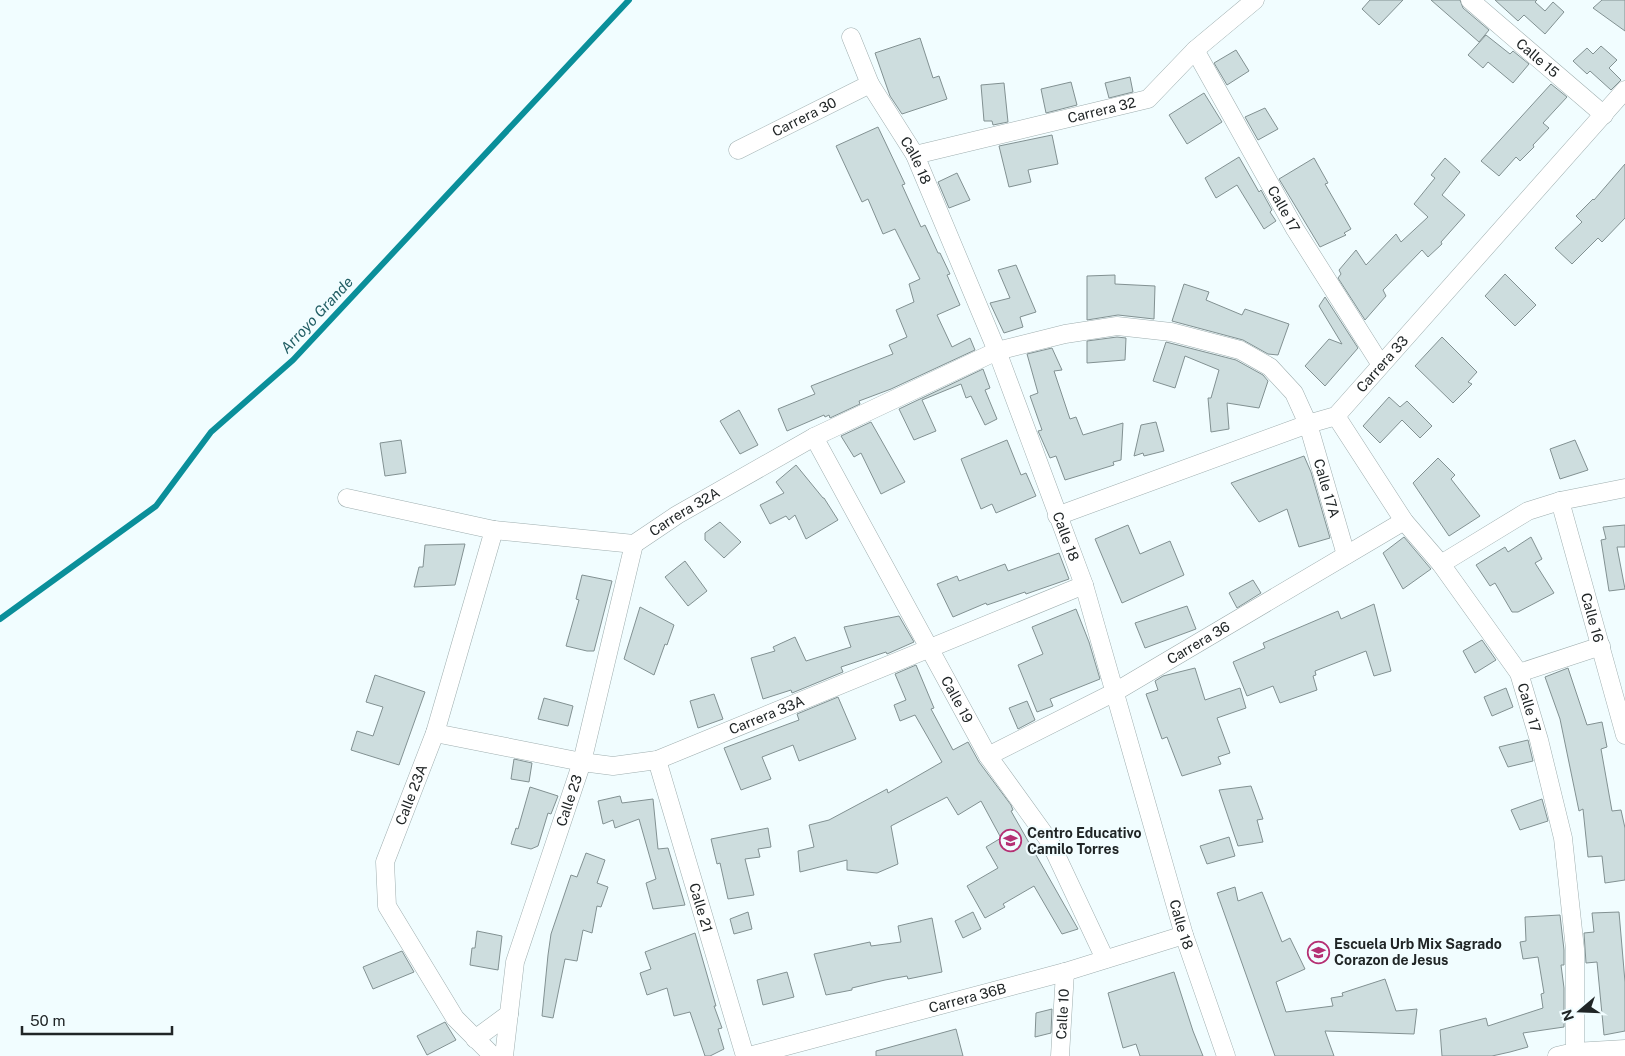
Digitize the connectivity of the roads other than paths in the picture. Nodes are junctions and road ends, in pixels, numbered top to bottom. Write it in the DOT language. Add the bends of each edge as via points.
graph roads {
  1 [pos="1255,0"];
  2 [pos="1470,0"];
  3 [pos="851,37"];
  4 [pos="1195,50"];
  5 [pos="870,84"];
  6 [pos="1625,90"];
  7 [pos="1604,115"];
  8 [pos="738,150"];
  9 [pos="915,155"];
  10 [pos="997,351"];
  11 [pos="1381,365"];
  12 [pos="1336,416"];
  13 [pos="1308,424"];
  14 [pos="814,437"];
  15 [pos="1625,488"];
  16 [pos="347,498"];
  17 [pos="1560,501"];
  18 [pos="1057,516"];
  19 [pos="1404,521"];
  20 [pos="494,530"];
  21 [pos="634,544"];
  22 [pos="1346,555"];
  23 [pos="1441,564"];
  24 [pos="1084,585"];
  25 [pos="1600,646"];
  26 [pos="931,649"];
  27 [pos="1519,674"];
  28 [pos="1115,692"];
  29 [pos="435,733"];
  30 [pos="1625,734"];
  31 [pos="988,756"];
  32 [pos="657,760"];
  33 [pos="582,762"];
  34 [pos="1184,935"];
  35 [pos="1105,959"];
  36 [pos="1065,972"];
  37 [pos="509,1014"];
  38 [pos="475,1039"];
  39 [pos="1625,1049"];
  40 [pos="1569,1055"];
  41 [pos="493,1056"];
  42 [pos="504,1056"];
  43 [pos="745,1056"];
  44 [pos="749,1056"];
  45 [pos="1060,1056"];
  46 [pos="1226,1056"];
  1 -- 4 [label="street, Carrera 32"];
  2 -- 7 [label="street, Calle 15"];
  3 -- 5 [label="street, Calle 18"];
  4 -- 9 [label="street, Carrera 32" via="1148,99"];
  4 -- 11 [label="street, Calle 17" via="1295,229"];
  5 -- 8 [label="street, Carrera 30"];
  5 -- 9 [label="street, Calle 18"];
  6 -- 7 [label="street, Carrera 33"];
  7 -- 11 [label="street, Carrera 33"];
  9 -- 10 [label="street, Calle 18"];
  10 -- 13 [label="street" via="1065,334 1117,326 1171,332 1240,350 1270,366 1294,393"];
  10 -- 14 [label="street, Carrera 32A"];
  10 -- 18 [label="street, Calle 18"];
  11 -- 12 [label="street, Carrera 33"];
  12 -- 13 [label="street"];
  12 -- 19 [label="street, Calle 17"];
  13 -- 18 [label="street"];
  13 -- 22 [label="street, Calle 17A"];
  14 -- 21 [label="street, Carrera 32A" via="677,515"];
  14 -- 26 [label="street, Calle 19"];
  15 -- 17 [label="street"];
  16 -- 20 [label="street"];
  17 -- 23 [label="street" via="1528,511"];
  17 -- 25 [label="street, Calle 16"];
  18 -- 24 [label="street, Calle 18"];
  19 -- 22 [label="street, Carrera 36"];
  19 -- 23 [label="street, Calle 17"];
  20 -- 21 [label="street"];
  20 -- 29 [label="street, Calle 23A"];
  21 -- 33 [label="street, Calle 23"];
  22 -- 28 [label="street, Carrera 36"];
  23 -- 27 [label="street, Calle 17"];
  24 -- 26 [label="street, Carrera 33A"];
  24 -- 28 [label="street, Calle 18"];
  25 -- 27 [label="street"];
  25 -- 30 [label="street, Calle 16"];
  26 -- 31 [label="street, Calle 19"];
  26 -- 32 [label="street, Carrera 33A"];
  27 -- 40 [label="street, Calle 17" via="1563,838 1575,949"];
  28 -- 31 [label="street, Carrera 36"];
  28 -- 34 [label="street, Calle 18"];
  29 -- 33 [label="street, Carrera 33A"];
  29 -- 38 [label="street, Calle 23A" via="385,862 387,906 455,1018"];
  31 -- 35 [label="street, Calle 19" via="1050,842"];
  32 -- 33 [label="street, Carrera 33A" via="613,766"];
  32 -- 43 [label="street, Calle 21"];
  33 -- 37 [label="street, Calle 23" via="515,962"];
  34 -- 35 [label="street, Carrera 36B"];
  34 -- 46 [label="street, Calle 18"];
  35 -- 36 [label="street, Carrera 36B"];
  36 -- 44 [label="street, Carrera 36B"];
  36 -- 45 [label="street, Calle 10"];
  37 -- 38 [label="street"];
  37 -- 42 [label="street, Calle 23"];
  38 -- 41 [label="street, Calle 23A"];
  39 -- 40 [label="street"];
}
